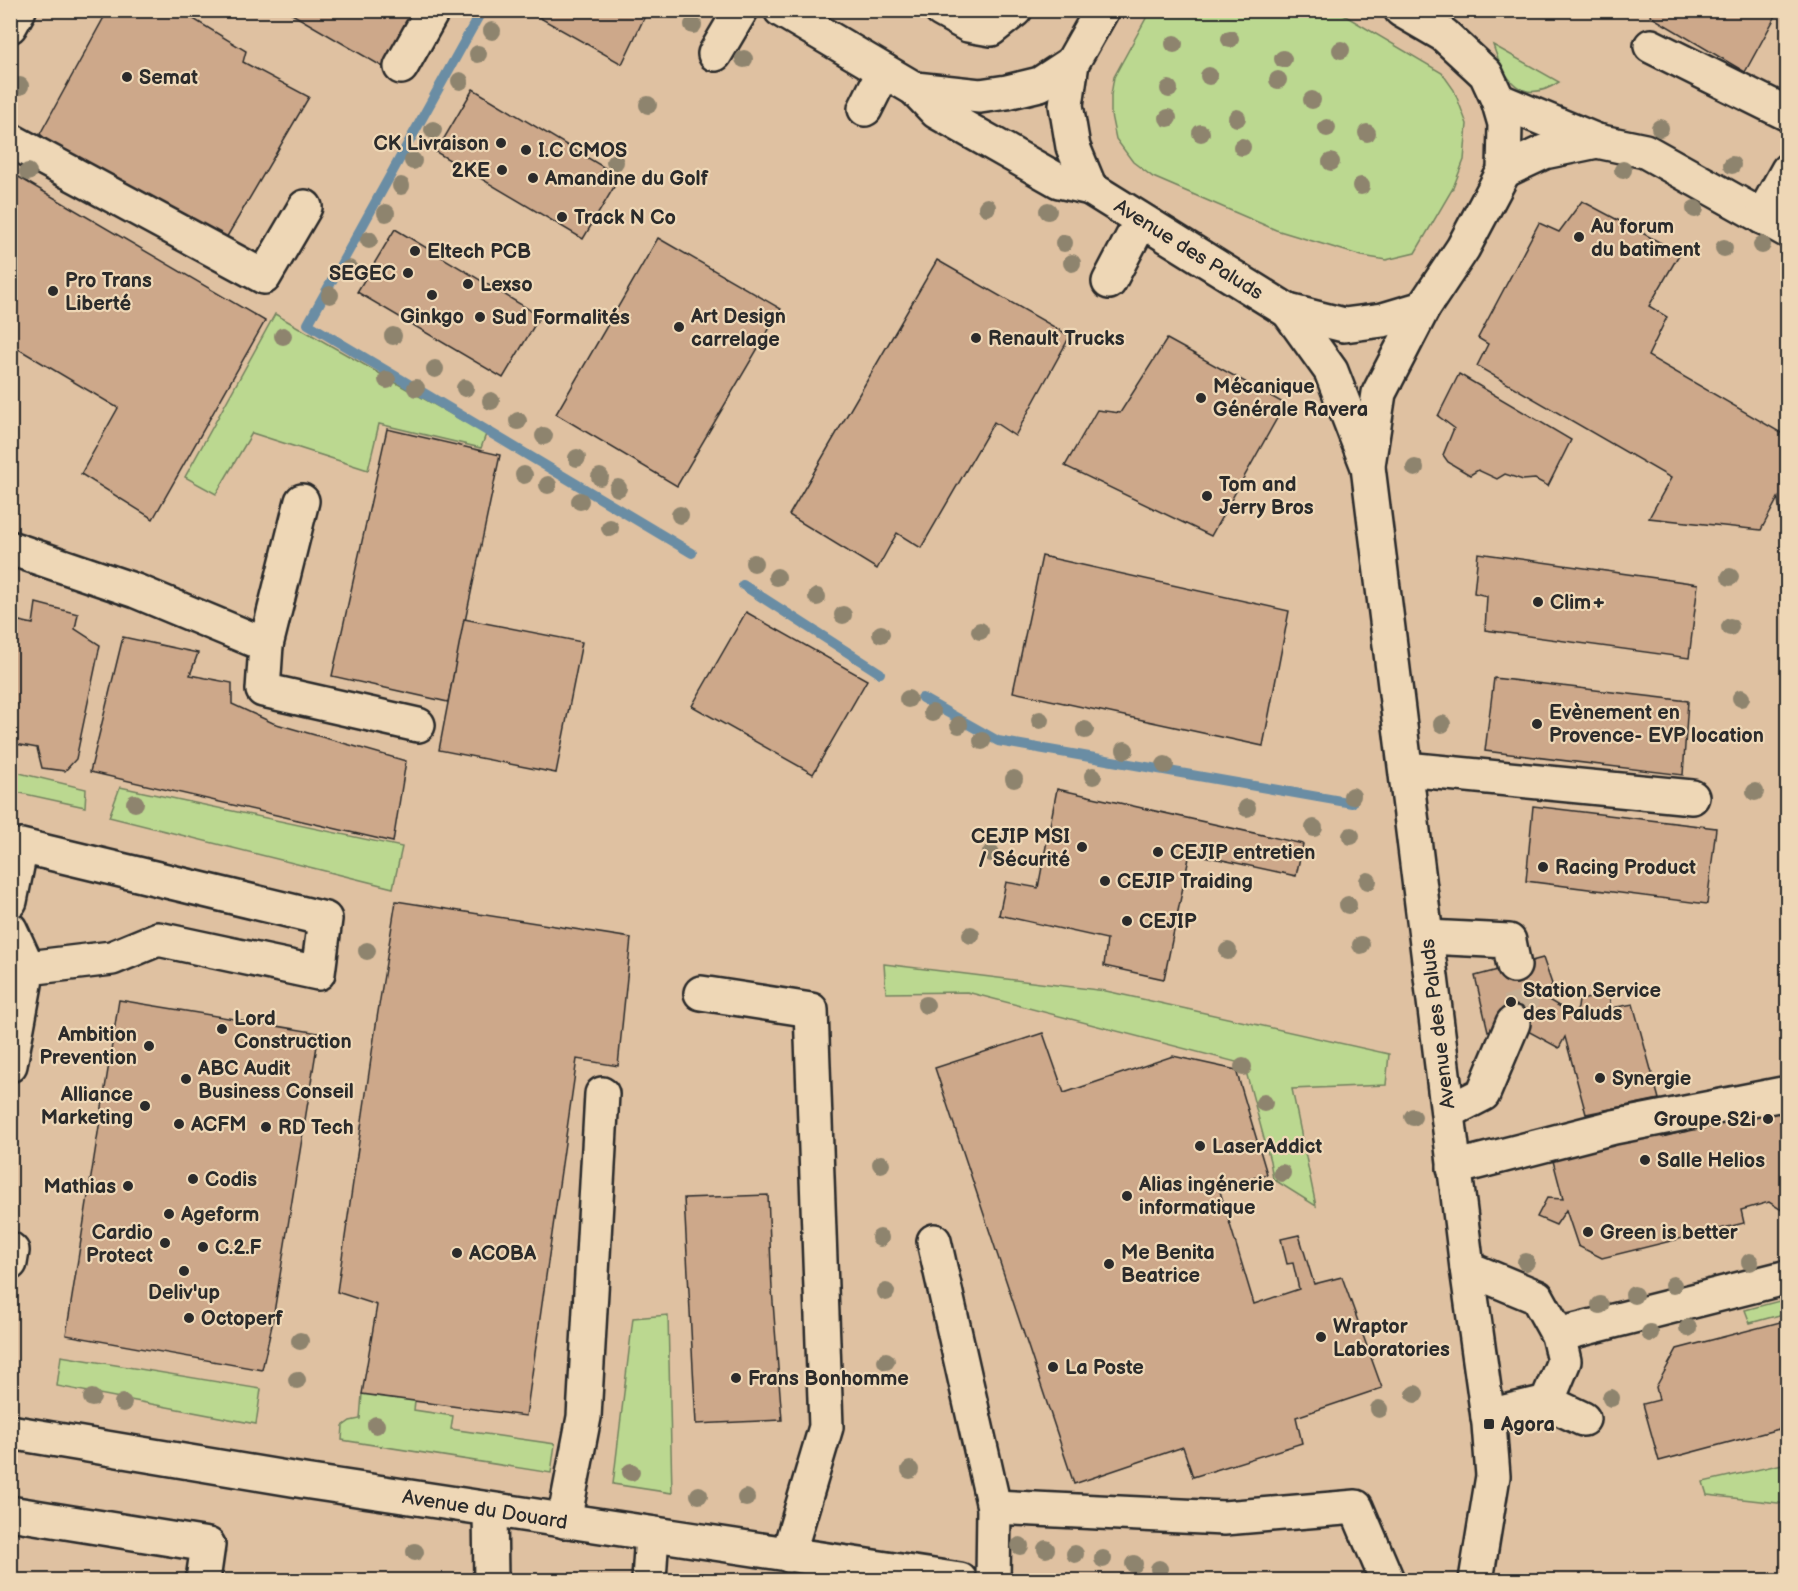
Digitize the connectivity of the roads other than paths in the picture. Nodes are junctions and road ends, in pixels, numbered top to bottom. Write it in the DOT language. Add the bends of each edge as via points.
graph roads {
  1 [pos="20,10"];
  2 [pos="433,10"];
  3 [pos="741,10"];
  4 [pos="781,10"];
  5 [pos="941,10"];
  6 [pos="1015,10"];
  7 [pos="1102,10"];
  8 [pos="1401,10"];
  9 [pos="817,20"];
  10 [pos="10,26"];
  11 [pos="1651,46"];
  12 [pos="716,54"];
  13 [pos="1072,63"];
  14 [pos="401,67"];
  15 [pos="884,71"];
  16 [pos="915,89"];
  17 [pos="1498,100"];
  18 [pos="865,109"];
  19 [pos="1788,114"];
  20 [pos="10,140"];
  21 [pos="1598,141"];
  22 [pos="1788,170"];
  23 [pos="1504,171"];
  24 [pos="1090,188"];
  25 [pos="305,207"];
  26 [pos="1141,220"];
  27 [pos="1775,224"];
  28 [pos="1109,282"];
  29 [pos="1423,308"];
  30 [pos="1288,311"];
  31 [pos="1368,467"];
  32 [pos="302,501"];
  33 [pos="10,548"];
  34 [pos="266,645"];
  35 [pos="418,725"];
  36 [pos="1406,769"];
  37 [pos="1692,797"];
  38 [pos="10,901"];
  39 [pos="10,930"];
  40 [pos="1427,937"];
  41 [pos="1514,966"];
  42 [pos="28,968"];
  43 [pos="701,993"];
  44 [pos="1513,1023"];
  45 [pos="10,1065"];
  46 [pos="1788,1093"];
  47 [pos="602,1094"];
  48 [pos="1448,1112"];
  49 [pos="1454,1168"];
  50 [pos="934,1241"];
  51 [pos="10,1249"];
  52 [pos="10,1263"];
  53 [pos="1467,1268"];
  54 [pos="1788,1277"];
  55 [pos="1558,1335"];
  56 [pos="1547,1402"];
  57 [pos="1488,1416"];
  58 [pos="1583,1419"];
  59 [pos="10,1432"];
  60 [pos="994,1507"];
  61 [pos="490,1510"];
  62 [pos="10,1513"];
  63 [pos="564,1521"];
  64 [pos="652,1534"];
  65 [pos="788,1555"];
  66 [pos="875,1574"];
  67 [pos="203,1581"];
  68 [pos="491,1581"];
  69 [pos="649,1581"];
  70 [pos="960,1581"];
  71 [pos="993,1581"];
  72 [pos="1387,1581"];
  73 [pos="1476,1581"];
  1 -- 10 [label="street"];
  2 -- 14 [label="street"];
  3 -- 12 [label="street"];
  4 -- 9 [label="street, Avenue des Paluds"];
  5 -- 6 [label="street" via="968,25 992,29"];
  7 -- 13 [label="street, Avenue des Paluds"];
  8 -- 17 [label="street, Avenue des Paluds" via="1444,35 1486,74"];
  9 -- 15 [label="street, Avenue des Paluds"];
  11 -- 19 [label="street"];
  13 -- 16 [label="street, Avenue des Paluds" via="1040,84 1007,92 980,96"];
  13 -- 24 [label="street, Avenue des Paluds" via="1066,105 1073,147"];
  15 -- 16 [label="street, Avenue des Paluds"];
  15 -- 18 [label="street"];
  16 -- 24 [label="street, Avenue des Paluds" via="937,112 957,124 1059,181"];
  17 -- 21 [label="street"];
  17 -- 23 [label="street, Avenue des Paluds" via="1505,124"];
  20 -- 25 [label="street" via="264,278"];
  21 -- 23 [label="street" via="1544,152"];
  21 -- 27 [label="street" via="1644,151"];
  22 -- 27 [label="street"];
  23 -- 29 [label="street, Avenue des Paluds" via="1463,248"];
  24 -- 26 [label="street, Avenue des Paluds"];
  26 -- 28 [label="street"];
  26 -- 30 [label="street, Avenue des Paluds"];
  29 -- 30 [label="street, Avenue des Paluds" via="1383,320 1344,325"];
  29 -- 31 [label="street, Avenue des Paluds" via="1379,393"];
  30 -- 31 [label="street, Avenue des Paluds" via="1331,371"];
  31 -- 36 [label="street, Avenue des Paluds"];
  32 -- 34 [label="street"];
  33 -- 34 [label="street" via="136,591"];
  34 -- 35 [label="street" via="263,690"];
  36 -- 37 [label="street"];
  36 -- 40 [label="street, Avenue des Paluds"];
  38 -- 42 [label="street" via="21,846 325,919 318,973 158,939 112,958"];
  39 -- 42 [label="street"];
  40 -- 41 [label="street" via="1509,941"];
  40 -- 48 [label="street, Avenue des Paluds"];
  42 -- 45 [label="street"];
  43 -- 65 [label="street" via="811,1010 826,1427"];
  44 -- 48 [label="street" via="1482,1094"];
  46 -- 49 [label="street" via="1614,1127"];
  47 -- 63 [label="street" via="584,1417"];
  48 -- 49 [label="street, Avenue des Paluds"];
  49 -- 53 [label="street, Avenue des Paluds"];
  50 -- 60 [label="street"];
  51 -- 52 [label="street"];
  53 -- 55 [label="street" via="1537,1297"];
  53 -- 57 [label="street, Avenue des Paluds"];
  54 -- 55 [label="street"];
  55 -- 56 [label="street" via="1563,1361"];
  56 -- 57 [label="street"];
  56 -- 58 [label="street"];
  57 -- 73 [label="street, Avenue des Paluds" via="1493,1476"];
  59 -- 61 [label="street, Avenue du Douard"];
  60 -- 71 [label="street"];
  60 -- 72 [label="street" via="1224,1518 1356,1507"];
  61 -- 63 [label="street, Avenue du Douard"];
  61 -- 68 [label="street"];
  62 -- 67 [label="street" via="208,1545"];
  63 -- 64 [label="street, Avenue du Douard"];
  64 -- 65 [label="street, Avenue du Douard"];
  64 -- 69 [label="street"];
  65 -- 66 [label="street, Avenue du Douard"];
  66 -- 70 [label="street, Avenue du Douard"];
}
